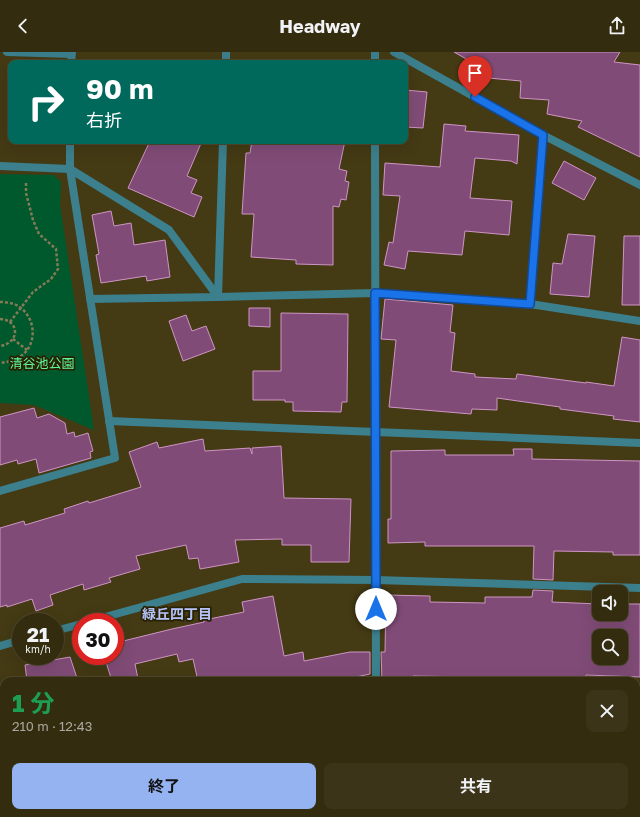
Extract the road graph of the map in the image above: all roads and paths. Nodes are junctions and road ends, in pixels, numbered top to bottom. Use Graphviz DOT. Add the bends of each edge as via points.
graph roads {
  1 [pos="7,52"];
  2 [pos="394,52"];
  3 [pos="72,53"];
  4 [pos="543,135"];
  5 [pos="70,144"];
  6 [pos="223,144"];
  7 [pos="375,144"];
  8 [pos="0,166"];
  9 [pos="27,168"];
  10 [pos="70,169"];
  11 [pos="640,185"];
  12 [pos="375,293"];
  13 [pos="218,297"];
  14 [pos="90,299"];
  15 [pos="0,302"];
  16 [pos="530,304"];
  17 [pos="21,309"];
  18 [pos="0,319"];
  19 [pos="640,321"];
  20 [pos="10,322"];
  21 [pos="13,339"];
  22 [pos="0,346"];
  23 [pos="27,350"];
  24 [pos="0,363"];
  25 [pos="109,420"];
  26 [pos="376,431"];
  27 [pos="640,442"];
  28 [pos="0,491"];
  29 [pos="376,580"];
  30 [pos="640,588"];
  31 [pos="119,613"];
  32 [pos="12,643"];
  33 [pos="0,646"];
  34 [pos="376,677"];
  1 -- 3 [label="street"];
  2 -- 4 [label="street"];
  4 -- 11 [label="street"];
  4 -- 16 [label="street"];
  5 -- 10 [label="street"];
  6 -- 13 [label="street"];
  7 -- 12 [label="street"];
  8 -- 9 [label="street"];
  9 -- 10 [label="street"];
  9 -- 17 [label="path" via="26,192 33,220 39,234 56,249 58,269 51,279 33,292"];
  10 -- 13 [label="street" via="169,230"];
  10 -- 14 [label="street"];
  12 -- 13 [label="street"];
  12 -- 16 [label="street"];
  12 -- 26 [label="street"];
  13 -- 14 [label="street"];
  14 -- 25 [label="street"];
  15 -- 17 [label="path" via="8,302"];
  16 -- 19 [label="street"];
  17 -- 20 [label="path"];
  17 -- 23 [label="path" via="30,320 33,329 32,340"];
  18 -- 20 [label="path"];
  20 -- 21 [label="path" via="14,326"];
  21 -- 22 [label="path"];
  21 -- 23 [label="path"];
  23 -- 24 [label="path" via="20,357"];
  25 -- 26 [label="street"];
  25 -- 28 [label="street" via="115,458"];
  26 -- 27 [label="street"];
  26 -- 29 [label="street"];
  29 -- 30 [label="street"];
  29 -- 31 [label="street" via="242,579"];
  29 -- 34 [label="street"];
  32 -- 33 [label="street"];
}
